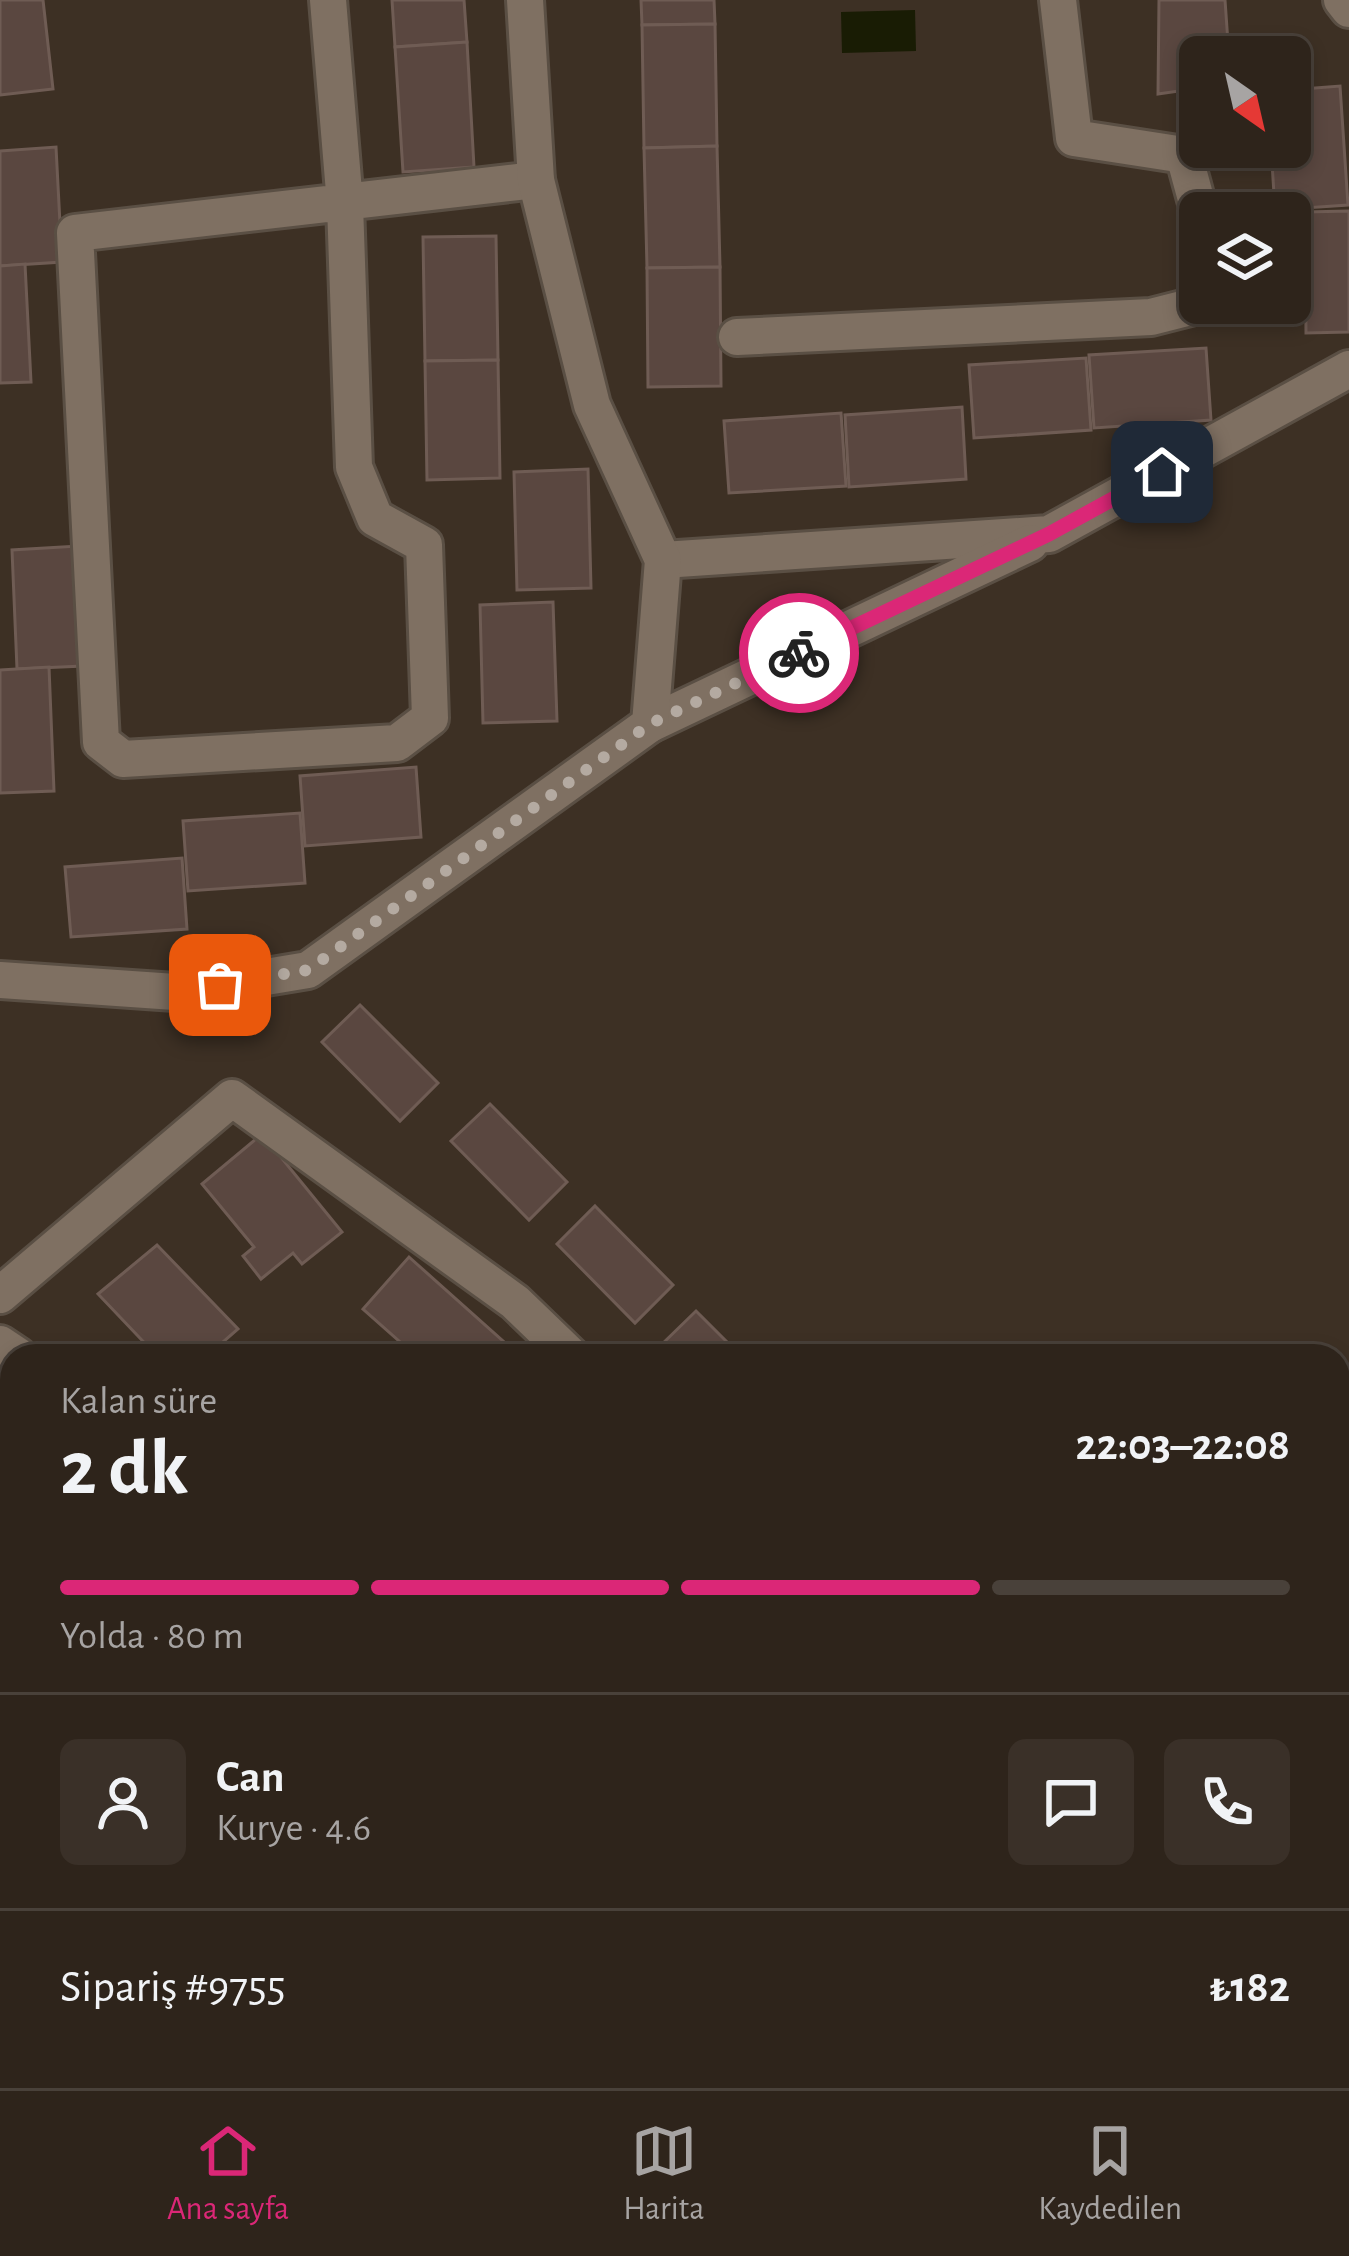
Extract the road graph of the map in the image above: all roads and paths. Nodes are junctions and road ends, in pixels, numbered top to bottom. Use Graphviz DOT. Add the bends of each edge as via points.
graph roads {
  1 [pos="328,0"];
  2 [pos="525,0"];
  3 [pos="1058,0"];
  4 [pos="1342,0"];
  5 [pos="1349,9"];
  6 [pos="536,180"];
  7 [pos="1194,192"];
  8 [pos="345,204"];
  9 [pos="1179,310"];
  10 [pos="737,337"];
  11 [pos="1349,369"];
  12 [pos="1049,534"];
  13 [pos="663,560"];
  14 [pos="650,724"];
  15 [pos="0,980"];
  16 [pos="0,1294"];
  17 [pos="559,1344"];
  1 -- 8 [label="street"];
  2 -- 6 [label="street"];
  3 -- 7 [label="street" via="1074,138 1184,155"];
  4 -- 5 [label="street"];
  6 -- 8 [label="street"];
  6 -- 13 [label="street" via="592,405"];
  8 -- 8 [label="street" via="75,232 101,742 123,759 397,743 430,718 424,545 375,518 354,467"];
  9 -- 10 [label="street"];
  11 -- 12 [label="street"];
  12 -- 13 [label="street"];
  12 -- 14 [label="street"];
  13 -- 14 [label="street"];
  14 -- 15 [label="street" via="308,970 176,992"];
  16 -- 17 [label="street" via="232,1098 515,1302"];
}
